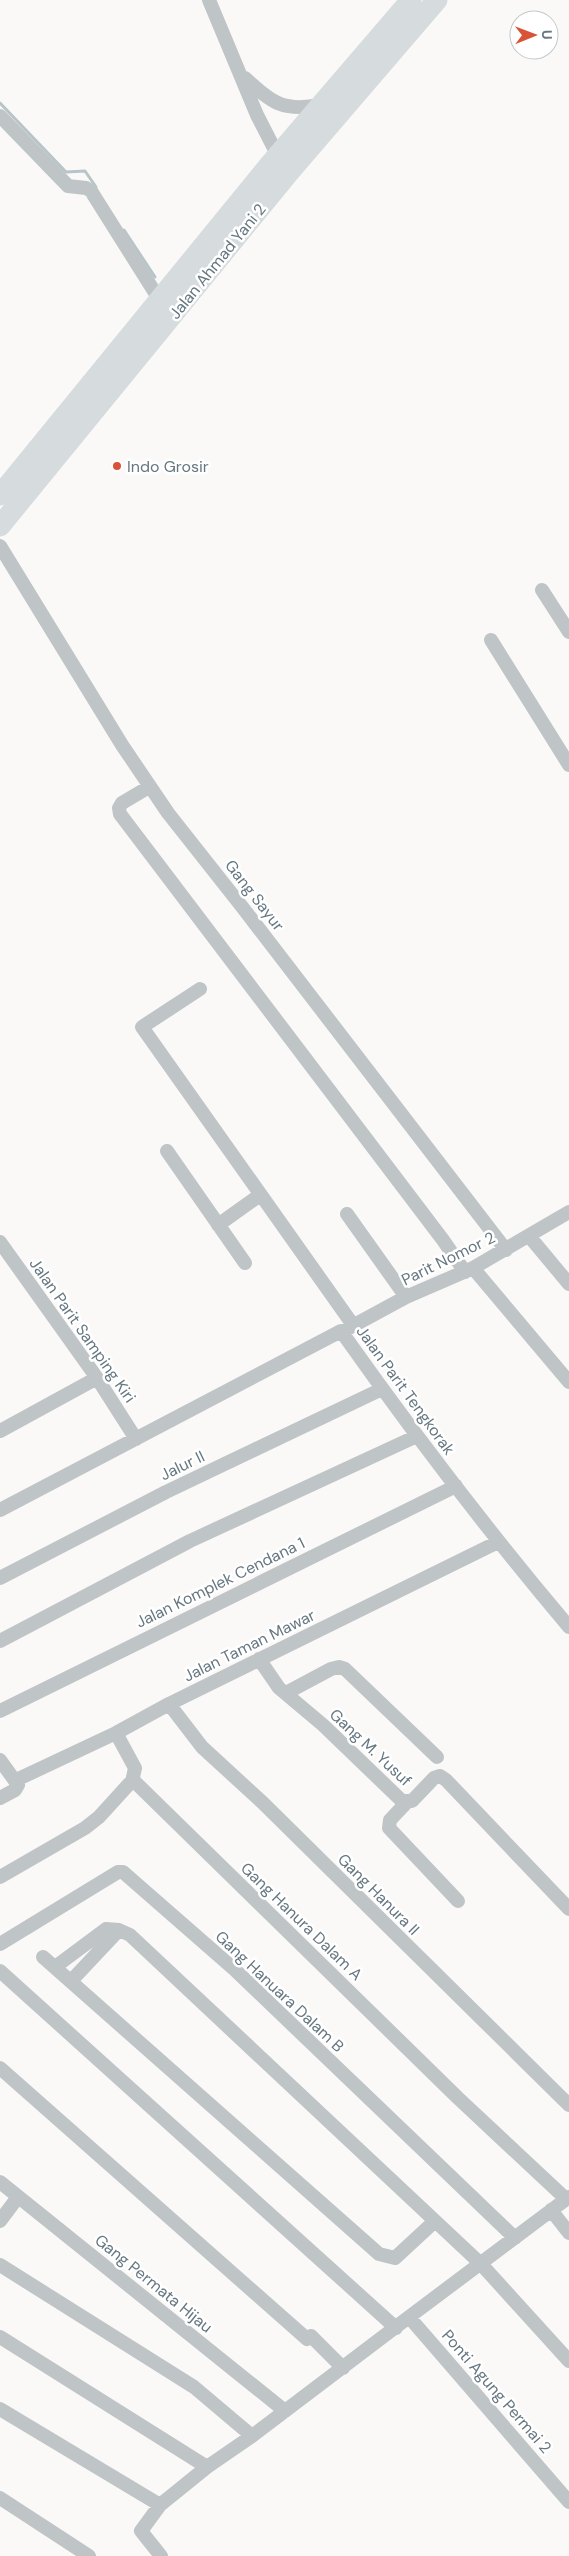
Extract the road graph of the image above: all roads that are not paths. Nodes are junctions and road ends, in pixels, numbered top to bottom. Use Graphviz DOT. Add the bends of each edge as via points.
graph roads {
  1 [pos="209,0"];
  2 [pos="411,0"];
  3 [pos="437,0"];
  4 [pos="242,76"];
  5 [pos="321,105"];
  6 [pos="0,116"];
  7 [pos="285,163"];
  8 [pos="159,299"];
  9 [pos="0,495"];
  10 [pos="0,526"];
  11 [pos="0,546"];
  12 [pos="542,590"];
  13 [pos="569,632"];
  14 [pos="490,640"];
  15 [pos="569,765"];
  16 [pos="150,787"];
  17 [pos="200,989"];
  18 [pos="167,1151"];
  19 [pos="260,1195"];
  20 [pos="569,1212"];
  21 [pos="346,1214"];
  22 [pos="218,1225"];
  23 [pos="529,1236"];
  24 [pos="0,1242"];
  25 [pos="506,1250"];
  26 [pos="244,1263"];
  27 [pos="469,1270"];
  28 [pos="569,1284"];
  29 [pos="406,1297"];
  30 [pos="347,1328"];
  31 [pos="97,1378"];
  32 [pos="569,1382"];
  33 [pos="382,1389"];
  34 [pos="0,1431"];
  35 [pos="417,1436"];
  36 [pos="136,1439"];
  37 [pos="456,1486"];
  38 [pos="0,1510"];
  39 [pos="498,1542"];
  40 [pos="0,1578"];
  41 [pos="569,1627"];
  42 [pos="0,1641"];
  43 [pos="259,1659"];
  44 [pos="286,1693"];
  45 [pos="169,1704"];
  46 [pos="0,1711"];
  47 [pos="116,1733"];
  48 [pos="438,1757"];
  49 [pos="0,1760"];
  50 [pos="16,1780"];
  51 [pos="132,1782"];
  52 [pos="0,1798"];
  53 [pos="407,1802"];
  54 [pos="0,1877"];
  55 [pos="458,1901"];
  56 [pos="569,1909"];
  57 [pos="118,1930"];
  58 [pos="0,1944"];
  59 [pos="43,1957"];
  60 [pos="55,1966"];
  61 [pos="0,1971"];
  62 [pos="71,1981"];
  63 [pos="0,2068"];
  64 [pos="569,2105"];
  65 [pos="0,2182"];
  66 [pos="18,2196"];
  67 [pos="568,2198"];
  68 [pos="551,2210"];
  69 [pos="0,2221"];
  70 [pos="436,2221"];
  71 [pos="569,2233"];
  72 [pos="515,2238"];
  73 [pos="481,2264"];
  74 [pos="0,2265"];
  75 [pos="409,2317"];
  76 [pos="396,2328"];
  77 [pos="0,2337"];
  78 [pos="569,2361"];
  79 [pos="343,2368"];
  80 [pos="0,2409"];
  81 [pos="285,2411"];
  82 [pos="252,2436"];
  83 [pos="207,2467"];
  84 [pos="0,2498"];
  85 [pos="569,2502"];
  86 [pos="160,2505"];
  87 [pos="158,2555"];
  88 [pos="89,2556"];
  1 -- 4 [label="street"];
  2 -- 5 [label="highway, Jalan Ahmad Yani 2"];
  3 -- 7 [label="highway, Jalan Ahmad Yani 2"];
  4 -- 5 [label="street" via="283,107 299,109"];
  4 -- 7 [label="street" via="257,115"];
  5 -- 7 [label="highway, Jalan Ahmad Yani 2"];
  6 -- 8 [label="street" via="68,186 91,191"];
  7 -- 8 [label="highway, Jalan Ahmad Yani 2"];
  7 -- 10 [label="highway, Jalan Ahmad Yani 2"];
  8 -- 9 [label="highway, Jalan Ahmad Yani 2"];
  11 -- 16 [label="street, Gang Sayur"];
  12 -- 13 [label="street"];
  14 -- 15 [label="street"];
  16 -- 25 [label="street, Gang Sayur"];
  16 -- 27 [label="street" via="122,803 120,814"];
  17 -- 19 [label="street" via="142,1027"];
  18 -- 22 [label="street"];
  19 -- 22 [label="street"];
  19 -- 30 [label="street"];
  20 -- 23 [label="street, Parit Nomor 2"];
  21 -- 29 [label="street"];
  22 -- 26 [label="street"];
  23 -- 25 [label="street, Parit Nomor 2"];
  23 -- 28 [label="street"];
  24 -- 31 [label="street, Jalan Parit Samping Kiri"];
  25 -- 27 [label="street, Parit Nomor 2"];
  27 -- 29 [label="street, Parit Nomor 2"];
  27 -- 32 [label="street"];
  29 -- 30 [label="street, Parit Nomor 2"];
  30 -- 33 [label="street, Jalan Parit Tengkorak"];
  30 -- 36 [label="street, Jalan Parit Tengkorak"];
  31 -- 34 [label="street"];
  31 -- 36 [label="street, Jalan Parit Samping Kiri"];
  33 -- 35 [label="street, Jalan Parit Tengkorak"];
  33 -- 40 [label="street, Jalur II" via="166,1492"];
  35 -- 37 [label="street, Jalan Parit Tengkorak"];
  35 -- 42 [label="street" via="190,1541"];
  36 -- 38 [label="street, Jalan Parit Tengkorak"];
  37 -- 39 [label="street, Jalan Parit Tengkorak"];
  37 -- 46 [label="street, Jalan Komplek Cendana 1"];
  39 -- 41 [label="street, Jalan Parit Tengkorak"];
  39 -- 43 [label="street, Jalan Taman Mawar"];
  43 -- 44 [label="street, Gang M. Yusuf" via="274,1683"];
  43 -- 45 [label="street, Jalan Taman Mawar"];
  44 -- 48 [label="street" via="331,1669 344,1669"];
  44 -- 53 [label="street, Gang M. Yusuf"];
  45 -- 47 [label="street, Jalan Taman Mawar"];
  45 -- 64 [label="street, Gang Hanura II" via="208,1754 263,1803"];
  47 -- 50 [label="street, Jalan Taman Mawar"];
  47 -- 51 [label="street" via="135,1768"];
  49 -- 50 [label="street"];
  50 -- 52 [label="street" via="18,1788"];
  51 -- 54 [label="street" via="85,1828"];
  51 -- 67 [label="street, Gang Hanura Dalam A" via="458,2098"];
  53 -- 55 [label="street" via="390,1820 389,1828"];
  53 -- 56 [label="street, Gang M. Yusuf" via="440,1776"];
  57 -- 60 [label="street" via="106,1929"];
  57 -- 62 [label="street"];
  57 -- 70 [label="street" via="130,1935"];
  58 -- 72 [label="street, Gang Hanuara Dalam B" via="118,1872 123,1872 234,1969"];
  59 -- 60 [label="street"];
  60 -- 62 [label="street"];
  61 -- 76 [label="street"];
  62 -- 70 [label="street" via="378,2254 395,2258"];
  63 -- 79 [label="street" via="288,2323 307,2339 311,2336"];
  65 -- 66 [label="street, Gang Permata Hijau"];
  66 -- 69 [label="street"];
  66 -- 81 [label="street, Gang Permata Hijau"];
  67 -- 68 [label="street"];
  68 -- 71 [label="street"];
  68 -- 72 [label="street"];
  70 -- 73 [label="street"];
  72 -- 73 [label="street"];
  73 -- 75 [label="street"];
  73 -- 78 [label="street"];
  74 -- 82 [label="street" via="194,2387"];
  75 -- 76 [label="street"];
  75 -- 85 [label="street, Ponti Agung Permai 2"];
  76 -- 79 [label="street"];
  77 -- 83 [label="street"];
  79 -- 81 [label="street"];
  80 -- 86 [label="street"];
  81 -- 82 [label="street"];
  82 -- 83 [label="street"];
  83 -- 86 [label="street"];
  84 -- 88 [label="street"];
  86 -- 87 [label="street" via="141,2531"];
}
